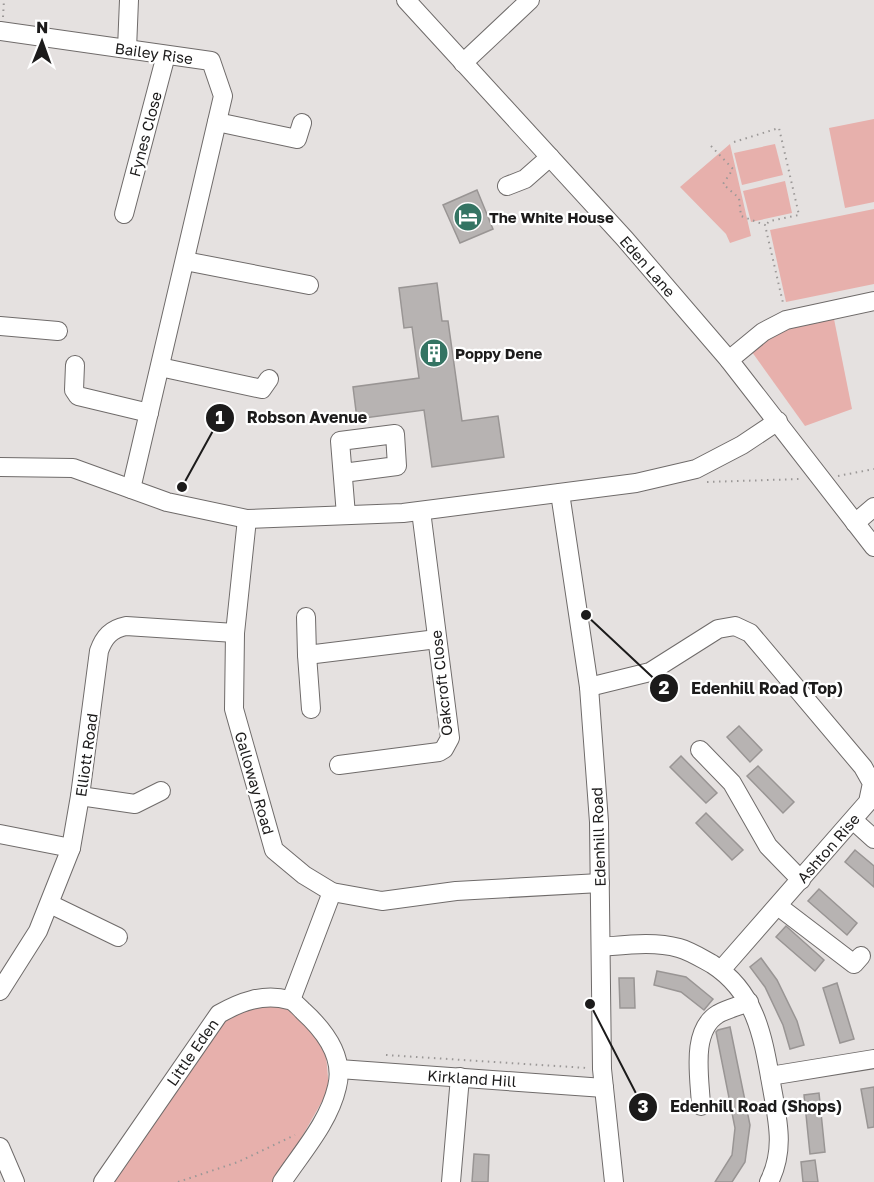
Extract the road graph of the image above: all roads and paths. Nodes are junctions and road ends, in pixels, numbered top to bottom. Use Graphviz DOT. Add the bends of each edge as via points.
graph roads {
  1 [pos="129,0"];
  2 [pos="406,0"];
  3 [pos="530,0"];
  4 [pos="0,31"];
  5 [pos="127,49"];
  6 [pos="166,54"];
  7 [pos="463,63"];
  8 [pos="217,122"];
  9 [pos="302,123"];
  10 [pos="734,142"];
  11 [pos="711,146"];
  12 [pos="550,157"];
  13 [pos="507,186"];
  14 [pos="124,214"];
  15 [pos="765,225"];
  16 [pos="185,261"];
  17 [pos="309,285"];
  18 [pos="874,301"];
  19 [pos="786,320"];
  20 [pos="0,326"];
  21 [pos="58,331"];
  22 [pos="729,360"];
  23 [pos="75,365"];
  24 [pos="160,368"];
  25 [pos="270,379"];
  26 [pos="149,413"];
  27 [pos="778,421"];
  28 [pos="0,467"];
  29 [pos="874,469"];
  30 [pos="343,473"];
  31 [pos="822,479"];
  32 [pos="706,482"];
  33 [pos="131,489"];
  34 [pos="560,493"];
  35 [pos="874,507"];
  36 [pos="422,511"];
  37 [pos="346,516"];
  38 [pos="248,519"];
  39 [pos="855,522"];
  40 [pos="874,547"];
  41 [pos="306,616"];
  42 [pos="235,633"];
  43 [pos="437,639"];
  44 [pos="307,655"];
  45 [pos="589,687"];
  46 [pos="311,709"];
  47 [pos="700,750"];
  48 [pos="339,765"];
  49 [pos="161,791"];
  50 [pos="81,796"];
  51 [pos="853,820"];
  52 [pos="0,834"];
  53 [pos="874,839"];
  54 [pos="70,848"];
  55 [pos="801,880"];
  56 [pos="600,883"];
  57 [pos="332,892"];
  58 [pos="50,904"];
  59 [pos="778,906"];
  60 [pos="118,937"];
  61 [pos="601,947"];
  62 [pos="861,956"];
  63 [pos="721,970"];
  64 [pos="0,991"];
  65 [pos="291,1000"];
  66 [pos="749,1002"];
  67 [pos="381,1055"];
  68 [pos="874,1059"];
  69 [pos="339,1069"];
  70 [pos="602,1069"];
  71 [pos="770,1076"];
  72 [pos="460,1077"];
  73 [pos="604,1088"];
  74 [pos="701,1106"];
  75 [pos="301,1131"];
  76 [pos="0,1147"];
  77 [pos="15,1182"];
  78 [pos="103,1182"];
  79 [pos="178,1182"];
  80 [pos="282,1182"];
  81 [pos="451,1182"];
  82 [pos="614,1182"];
  83 [pos="769,1182"];
  1 -- 5 [label="street"];
  2 -- 7 [label="street, Eden Lane"];
  3 -- 7 [label="street"];
  4 -- 5 [label="street, Bailey Rise"];
  5 -- 6 [label="street, Bailey Rise"];
  6 -- 8 [label="street, Bailey Rise" via="211,61 223,96"];
  6 -- 14 [label="street, Fynes Close"];
  7 -- 12 [label="street, Eden Lane"];
  8 -- 9 [label="street" via="297,139"];
  8 -- 16 [label="street, Bailey Rise"];
  10 -- 15 [label="path" via="779,128 799,215"];
  11 -- 15 [label="path" via="733,169 723,184 739,198 741,216"];
  12 -- 13 [label="street" via="525,179"];
  12 -- 22 [label="street, Eden Lane"];
  15 -- 19 [label="path"];
  16 -- 17 [label="street"];
  16 -- 24 [label="street, Bailey Rise"];
  18 -- 19 [label="street"];
  19 -- 22 [label="street" via="763,332"];
  20 -- 21 [label="street"];
  22 -- 27 [label="street, Eden Lane"];
  23 -- 26 [label="street" via="74,390 78,396"];
  24 -- 25 [label="street" via="262,389"];
  24 -- 26 [label="street, Bailey Rise"];
  26 -- 33 [label="street, Bailey Rise"];
  27 -- 31 [label="street, Eden Lane"];
  27 -- 34 [label="street" via="696,469 636,483"];
  28 -- 33 [label="street" via="73,468"];
  29 -- 31 [label="path"];
  30 -- 37 [label="street"];
  31 -- 32 [label="path"];
  31 -- 39 [label="street, Eden Lane"];
  33 -- 38 [label="street" via="167,502"];
  34 -- 36 [label="street"];
  34 -- 45 [label="street, Edenhill Road"];
  35 -- 39 [label="street"];
  36 -- 37 [label="street"];
  36 -- 43 [label="street, Oakcroft Close"];
  37 -- 38 [label="street"];
  38 -- 42 [label="street, Galloway Road"];
  39 -- 40 [label="street, Eden Lane"];
  41 -- 44 [label="street"];
  42 -- 50 [label="street, Elliott Road" via="126,626 106,636 99,651"];
  42 -- 57 [label="street, Galloway Road" via="234,709 274,850"];
  43 -- 44 [label="street"];
  43 -- 48 [label="street, Oakcroft Close" via="450,738 444,749"];
  44 -- 46 [label="street"];
  45 -- 51 [label="street, Ashton Rise" via="650,672 718,629 735,626 750,633 863,767 872,783 868,802"];
  45 -- 56 [label="street, Edenhill Road"];
  47 -- 55 [label="street" via="732,783 768,846"];
  49 -- 50 [label="street" via="135,804"];
  50 -- 54 [label="street, Elliott Road"];
  51 -- 53 [label="street"];
  51 -- 55 [label="street, Ashton Rise"];
  52 -- 54 [label="street"];
  54 -- 58 [label="street, Elliott Road"];
  55 -- 59 [label="street, Ashton Rise"];
  56 -- 57 [label="street, Galloway Road" via="456,891 381,901"];
  56 -- 61 [label="street, Edenhill Road"];
  57 -- 65 [label="street"];
  58 -- 60 [label="street"];
  58 -- 64 [label="street, Elliott Road" via="38,931"];
  59 -- 62 [label="street" via="854,964"];
  59 -- 63 [label="street, Ashton Rise"];
  61 -- 63 [label="street" via="648,944 678,948"];
  61 -- 70 [label="street, Edenhill Road"];
  63 -- 66 [label="street"];
  65 -- 69 [label="street" via="322,1028"];
  65 -- 78 [label="street, Little Eden" via="266,997 241,1001 219,1014"];
  66 -- 71 [label="street"];
  66 -- 74 [label="street" via="718,1014 704,1028 700,1041"];
  67 -- 70 [label="path"];
  68 -- 71 [label="street"];
  69 -- 72 [label="street, Kirkland Hill"];
  69 -- 80 [label="street" via="330,1111"];
  70 -- 73 [label="street, Edenhill Road"];
  71 -- 83 [label="street" via="780,1134 777,1167"];
  72 -- 73 [label="street, Kirkland Hill"];
  72 -- 81 [label="street"];
  73 -- 82 [label="street, Edenhill Road"];
  75 -- 79 [label="path" via="238,1162"];
  76 -- 77 [label="street"];
}
